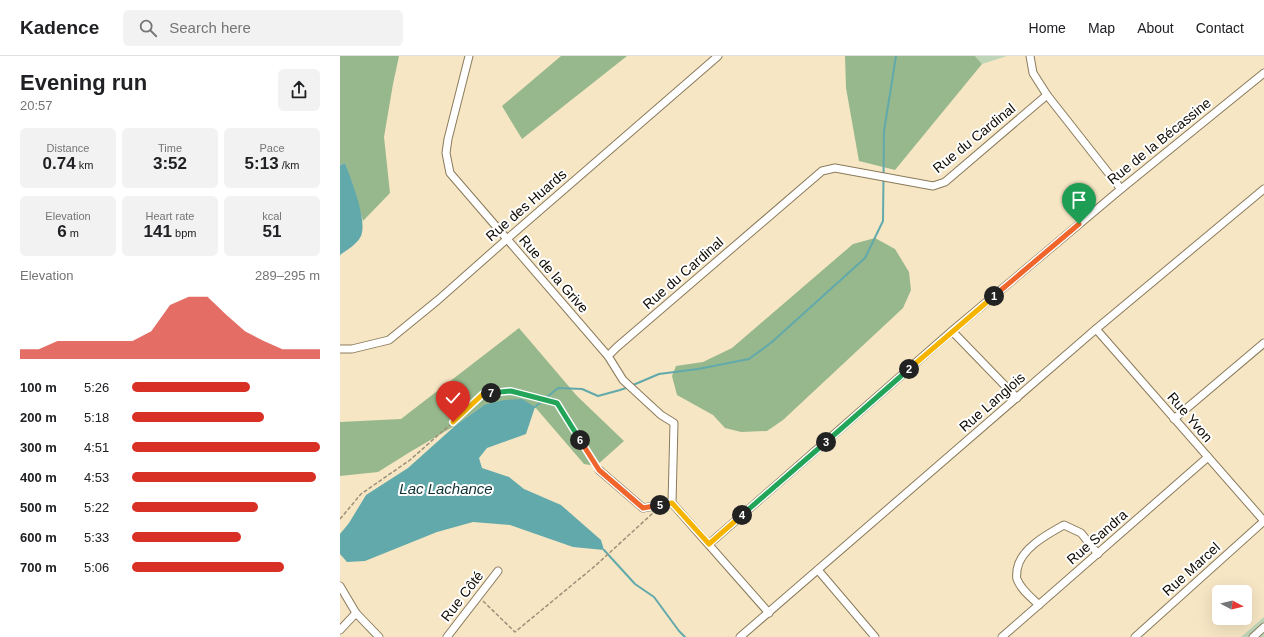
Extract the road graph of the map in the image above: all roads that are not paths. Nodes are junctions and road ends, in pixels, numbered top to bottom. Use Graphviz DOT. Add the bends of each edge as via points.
graph roads {
  1 [pos="469,56"];
  2 [pos="718,56"];
  3 [pos="1030,56"];
  4 [pos="1264,73"];
  5 [pos="1047,95"];
  6 [pos="1121,189"];
  7 [pos="1264,189"];
  8 [pos="507,239"];
  9 [pos="1096,329"];
  10 [pos="952,331"];
  11 [pos="1264,343"];
  12 [pos="340,349"];
  13 [pos="608,356"];
  14 [pos="1017,398"];
  15 [pos="1174,419"];
  16 [pos="1208,457"];
  17 [pos="599,470"];
  18 [pos="672,503"];
  19 [pos="1264,521"];
  20 [pos="709,544"];
  21 [pos="1098,554"];
  22 [pos="818,570"];
  23 [pos="498,571"];
  24 [pos="340,586"];
  25 [pos="1039,605"];
  26 [pos="356,613"];
  27 [pos="769,613"];
  28 [pos="1264,627"];
  29 [pos="340,630"];
  30 [pos="379,637"];
  31 [pos="447,637"];
  32 [pos="740,637"];
  33 [pos="875,637"];
  34 [pos="1002,637"];
  35 [pos="1135,637"];
  36 [pos="1252,637"];
  1 -- 8 [label="street, Rue de la Grive" via="448,139 446,152 450,173"];
  2 -- 8 [label="street, Rue des Huards"];
  3 -- 5 [label="street" via="1033,73"];
  4 -- 6 [label="street, Rue de la Bécassine"];
  5 -- 6 [label="street"];
  5 -- 13 [label="street, Rue du Cardinal" via="945,182 933,186 836,168 822,171"];
  6 -- 10 [label="street, Rue de la Bécassine"];
  7 -- 9 [label="street, Rue Langlois"];
  8 -- 12 [label="street, Rue des Huards" via="389,340 352,349"];
  8 -- 13 [label="street, Rue de la Grive"];
  9 -- 14 [label="street, Rue Langlois"];
  9 -- 15 [label="street, Rue Yvon"];
  10 -- 14 [label="street"];
  10 -- 20 [label="street, Rue de la Bécassine"];
  11 -- 15 [label="street"];
  13 -- 18 [label="street" via="623,380 661,415 674,423"];
  14 -- 22 [label="street, Rue Langlois"];
  15 -- 16 [label="street, Rue Yvon"];
  16 -- 19 [label="street, Rue Yvon"];
  16 -- 21 [label="street, Rue Sandra"];
  17 -- 18 [label="street" via="643,508"];
  18 -- 20 [label="street"];
  19 -- 35 [label="street, Rue Marcel"];
  20 -- 27 [label="street"];
  21 -- 25 [label="street, Rue Sandra"];
  21 -- 25 [label="street" via="1082,533 1064,525 1041,538 1021,558 1016,578"];
  22 -- 27 [label="street, Rue Langlois"];
  22 -- 33 [label="street"];
  23 -- 31 [label="street, Rue Côté"];
  24 -- 26 [label="street"];
  25 -- 34 [label="street, Rue Sandra"];
  26 -- 29 [label="street"];
  26 -- 30 [label="street"];
  27 -- 32 [label="street, Rue Langlois"];
  28 -- 36 [label="street"];
}
